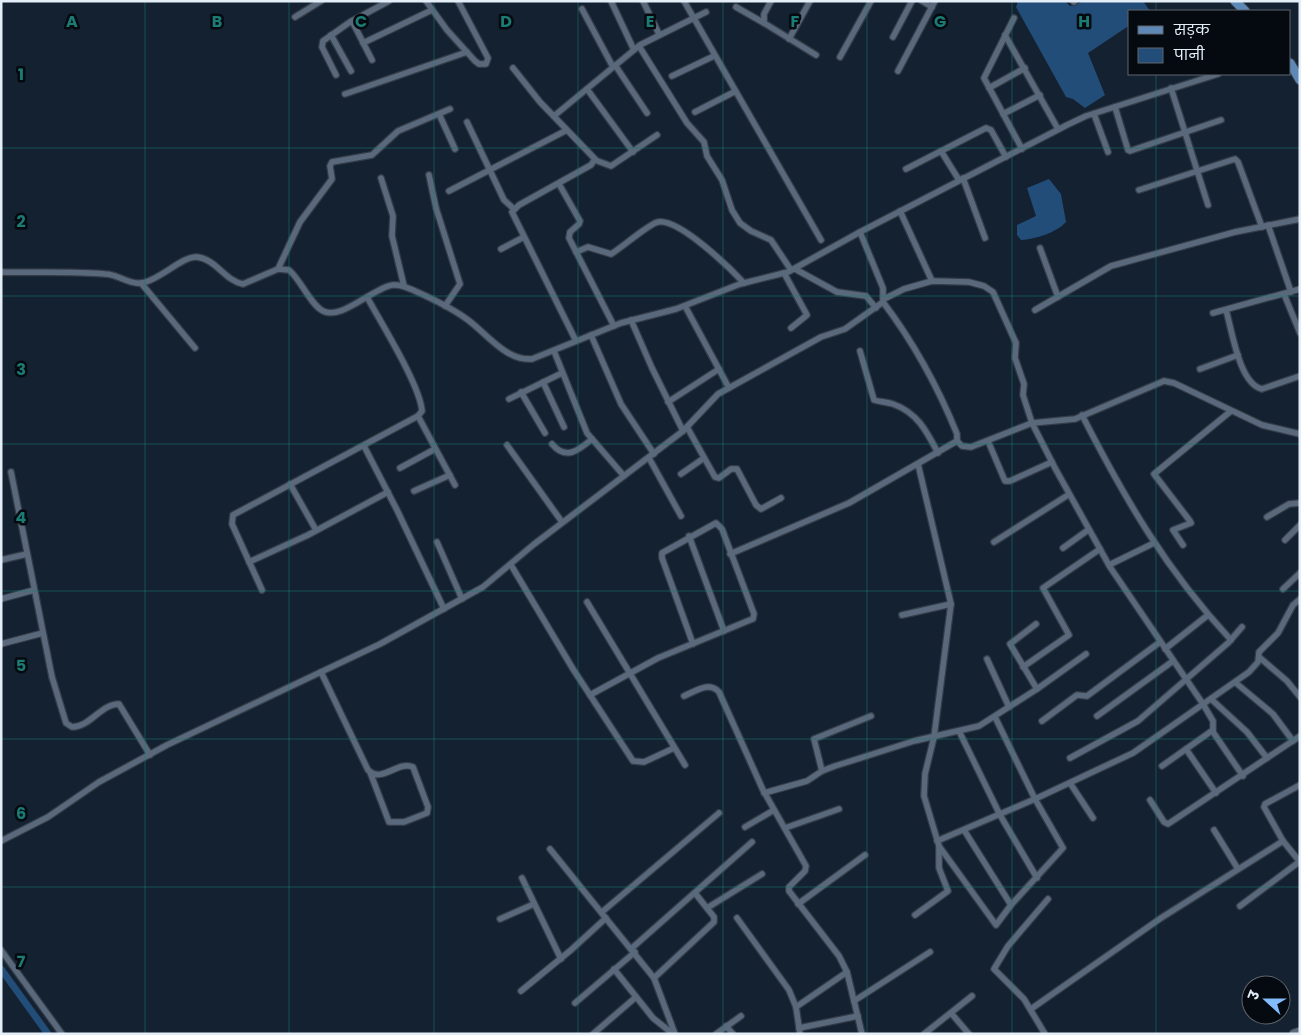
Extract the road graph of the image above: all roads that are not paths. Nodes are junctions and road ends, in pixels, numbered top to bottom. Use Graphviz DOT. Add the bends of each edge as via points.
graph roads {
  1 [pos="321,1"];
  2 [pos="389,1"];
  3 [pos="426,1"];
  4 [pos="458,1"];
  5 [pos="611,1"];
  6 [pos="644,1"];
  7 [pos="684,1"];
  8 [pos="771,1"];
  9 [pos="810,1"];
  10 [pos="871,1"];
  11 [pos="912,1"];
  12 [pos="922,1"];
  13 [pos="1235,1"];
  14 [pos="933,4"];
  15 [pos="736,7"];
  16 [pos="582,9"];
  17 [pos="432,10"];
  18 [pos="1244,10"];
  19 [pos="706,12"];
  20 [pos="295,17"];
  21 [pos="693,18"];
  22 [pos="1014,18"];
  23 [pos="352,21"];
  24 [pos="764,23"];
  25 [pos="660,34"];
  26 [pos="331,35"];
  27 [pos="1005,35"];
  28 [pos="893,37"];
  29 [pos="790,39"];
  30 [pos="364,43"];
  31 [pos="636,48"];
  32 [pos="467,52"];
  33 [pos="816,55"];
  34 [pos="714,56"];
  35 [pos="840,57"];
  36 [pos="372,60"];
  37 [pos="1291,64"];
  38 [pos="614,66"];
  39 [pos="513,68"];
  40 [pos="1024,68"];
  41 [pos="351,71"];
  42 [pos="898,71"];
  43 [pos="336,75"];
  44 [pos="1215,75"];
  45 [pos="672,76"];
  46 [pos="1300,80"];
  47 [pos="989,88"];
  48 [pos="1171,88"];
  49 [pos="587,89"];
  50 [pos="734,92"];
  51 [pos="345,94"];
  52 [pos="1040,95"];
  53 [pos="1115,107"];
  54 [pos="450,109"];
  55 [pos="695,112"];
  56 [pos="648,113"];
  57 [pos="439,114"];
  58 [pos="1003,114"];
  59 [pos="1094,114"];
  60 [pos="554,116"];
  61 [pos="1221,120"];
  62 [pos="467,122"];
  63 [pos="567,130"];
  64 [pos="1058,130"];
  65 [pos="1185,132"];
  66 [pos="657,135"];
  67 [pos="1022,148"];
  68 [pos="455,149"];
  69 [pos="942,151"];
  70 [pos="633,152"];
  71 [pos="1108,152"];
  72 [pos="1006,157"];
  73 [pos="595,160"];
  74 [pos="906,169"];
  75 [pos="490,171"];
  76 [pos="1197,172"];
  77 [pos="429,175"];
  78 [pos="381,178"];
  79 [pos="961,179"];
  80 [pos="559,184"];
  81 [pos="1139,190"];
  82 [pos="448,191"];
  83 [pos="1208,205"];
  84 [pos="514,209"];
  85 [pos="900,211"];
  86 [pos="1300,219"];
  87 [pos="1265,226"];
  88 [pos="860,232"];
  89 [pos="524,237"];
  90 [pos="985,238"];
  91 [pos="821,240"];
  92 [pos="1040,248"];
  93 [pos="501,249"];
  94 [pos="576,252"];
  95 [pos="278,269"];
  96 [pos="793,269"];
  97 [pos="1,272"];
  98 [pos="784,273"];
  99 [pos="932,281"];
  100 [pos="141,283"];
  101 [pos="744,284"];
  102 [pos="404,286"];
  103 [pos="1300,289"];
  104 [pos="1290,292"];
  105 [pos="1284,294"];
  106 [pos="1058,296"];
  107 [pos="367,297"];
  108 [pos="884,301"];
  109 [pos="445,306"];
  110 [pos="685,306"];
  111 [pos="876,308"];
  112 [pos="1035,310"];
  113 [pos="1226,310"];
  114 [pos="1213,313"];
  115 [pos="631,320"];
  116 [pos="614,326"];
  117 [pos="791,328"];
  118 [pos="1300,333"];
  119 [pos="591,335"];
  120 [pos="576,341"];
  121 [pos="195,348"];
  122 [pos="860,351"];
  123 [pos="555,355"];
  124 [pos="1238,355"];
  125 [pos="719,369"];
  126 [pos="1200,369"];
  127 [pos="562,373"];
  128 [pos="1300,376"];
  129 [pos="543,382"];
  130 [pos="729,388"];
  131 [pos="521,392"];
  132 [pos="509,398"];
  133 [pos="668,402"];
  134 [pos="1231,411"];
  135 [pos="418,416"];
  136 [pos="1082,416"];
  137 [pos="1032,423"];
  138 [pos="564,427"];
  139 [pos="685,429"];
  140 [pos="545,433"];
  141 [pos="1300,434"];
  142 [pos="592,439"];
  143 [pos="957,440"];
  144 [pos="988,441"];
  145 [pos="552,444"];
  146 [pos="507,445"];
  147 [pos="364,446"];
  148 [pos="435,448"];
  149 [pos="938,453"];
  150 [pos="652,456"];
  151 [pos="704,458"];
  152 [pos="1052,462"];
  153 [pos="918,464"];
  154 [pos="400,468"];
  155 [pos="10,472"];
  156 [pos="681,474"];
  157 [pos="450,475"];
  158 [pos="624,476"];
  159 [pos="290,484"];
  160 [pos="455,485"];
  161 [pos="414,491"];
  162 [pos="388,492"];
  163 [pos="1068,495"];
  164 [pos="781,498"];
  165 [pos="1300,503"];
  166 [pos="681,516"];
  167 [pos="1267,517"];
  168 [pos="562,522"];
  169 [pos="1300,525"];
  170 [pos="316,530"];
  171 [pos="1088,530"];
  172 [pos="689,536"];
  173 [pos="1284,540"];
  174 [pos="437,542"];
  175 [pos="994,542"];
  176 [pos="1154,543"];
  177 [pos="1184,545"];
  178 [pos="1063,548"];
  179 [pos="1100,549"];
  180 [pos="27,554"];
  181 [pos="730,554"];
  182 [pos="1,560"];
  183 [pos="249,562"];
  184 [pos="511,565"];
  185 [pos="1109,565"];
  186 [pos="1300,573"];
  187 [pos="1283,589"];
  188 [pos="34,590"];
  189 [pos="262,590"];
  190 [pos="1,599"];
  191 [pos="462,599"];
  192 [pos="1300,599"];
  193 [pos="587,602"];
  194 [pos="951,604"];
  195 [pos="444,609"];
  196 [pos="902,615"];
  197 [pos="1208,615"];
  198 [pos="1036,624"];
  199 [pos="1242,627"];
  200 [pos="724,631"];
  201 [pos="43,633"];
  202 [pos="1231,640"];
  203 [pos="1160,642"];
  204 [pos="1,644"];
  205 [pos="693,644"];
  206 [pos="1165,650"];
  207 [pos="1086,654"];
  208 [pos="1259,657"];
  209 [pos="986,659"];
  210 [pos="1173,661"];
  211 [pos="1023,667"];
  212 [pos="321,672"];
  213 [pos="629,674"];
  214 [pos="1186,680"];
  215 [pos="1236,683"];
  216 [pos="1038,690"];
  217 [pos="590,695"];
  218 [pos="684,696"];
  219 [pos="1300,697"];
  220 [pos="1211,699"];
  221 [pos="1203,704"];
  222 [pos="1009,708"];
  223 [pos="871,716"];
  224 [pos="1097,716"];
  225 [pos="995,717"];
  226 [pos="1042,721"];
  227 [pos="1213,730"];
  228 [pos="959,731"];
  229 [pos="1300,736"];
  230 [pos="934,737"];
  231 [pos="1293,741"];
  232 [pos="674,748"];
  233 [pos="1186,749"];
  234 [pos="150,755"];
  235 [pos="1070,758"];
  236 [pos="1267,758"];
  237 [pos="685,765"];
  238 [pos="1162,766"];
  239 [pos="370,772"];
  240 [pos="822,772"];
  241 [pos="1243,776"];
  242 [pos="1070,783"];
  243 [pos="1300,786"];
  244 [pos="764,793"];
  245 [pos="1216,793"];
  246 [pos="1035,799"];
  247 [pos="1150,800"];
  248 [pos="839,808"];
  249 [pos="774,810"];
  250 [pos="719,813"];
  251 [pos="1000,815"];
  252 [pos="1093,818"];
  253 [pos="745,827"];
  254 [pos="785,828"];
  255 [pos="964,830"];
  256 [pos="1214,830"];
  257 [pos="1,840"];
  258 [pos="1283,841"];
  259 [pos="752,842"];
  260 [pos="938,844"];
  261 [pos="550,849"];
  262 [pos="865,855"];
  263 [pos="1300,862"];
  264 [pos="1238,869"];
  265 [pos="762,874"];
  266 [pos="522,878"];
  267 [pos="1037,878"];
  268 [pos="694,893"];
  269 [pos="1048,899"];
  270 [pos="534,904"];
  271 [pos="798,904"];
  272 [pos="1011,905"];
  273 [pos="1240,906"];
  274 [pos="707,908"];
  275 [pos="602,912"];
  276 [pos="916,915"];
  277 [pos="606,918"];
  278 [pos="738,918"];
  279 [pos="500,919"];
  280 [pos="1,950"];
  281 [pos="633,950"];
  282 [pos="930,952"];
  283 [pos="561,958"];
  284 [pos="614,970"];
  285 [pos="846,972"];
  286 [pos="654,978"];
  287 [pos="521,991"];
  288 [pos="972,996"];
  289 [pos="636,997"];
  290 [pos="854,1001"];
  291 [pos="575,1003"];
  292 [pos="796,1007"];
  293 [pos="1031,1009"];
  294 [pos="951,1013"];
  295 [pos="741,1016"];
  296 [pos="858,1016"];
  297 [pos="726,1026"];
  298 [pos="799,1031"];
  299 [pos="1300,1032"];
  300 [pos="62,1034"];
  301 [pos="593,1034"];
  302 [pos="674,1034"];
  303 [pos="716,1034"];
  304 [pos="733,1034"];
  305 [pos="862,1034"];
  306 [pos="924,1034"];
  307 [pos="969,1034"];
  308 [pos="1045,1034"];
  309 [pos="1294,1034"];
  1 -- 20 [label="street"];
  2 -- 23 [label="street"];
  3 -- 17 [label="street"];
  4 -- 32 [label="street" via="488,58 487,63 477,63"];
  5 -- 31 [label="street"];
  6 -- 25 [label="street"];
  7 -- 21 [label="street"];
  8 -- 24 [label="street" via="764,14"];
  9 -- 29 [label="street"];
  10 -- 35 [label="street"];
  11 -- 28 [label="street"];
  12 -- 14 [label="street"];
  13 -- 18 [label="main road"];
  14 -- 42 [label="street"];
  15 -- 24 [label="street"];
  16 -- 38 [label="street"];
  17 -- 30 [label="street"];
  17 -- 32 [label="street"];
  19 -- 21 [label="street"];
  21 -- 25 [label="street"];
  21 -- 34 [label="street"];
  22 -- 27 [label="street"];
  23 -- 26 [label="street"];
  23 -- 30 [label="street"];
  24 -- 29 [label="street"];
  25 -- 31 [label="street"];
  26 -- 41 [label="street"];
  26 -- 43 [label="street" via="321,45"];
  27 -- 40 [label="street"];
  27 -- 47 [label="street" via="984,74"];
  29 -- 33 [label="street"];
  30 -- 36 [label="street"];
  31 -- 38 [label="street"];
  31 -- 96 [label="street" via="687,123 704,142 707,156 722,180 740,223 771,240"];
  32 -- 51 [label="street"];
  34 -- 45 [label="street"];
  34 -- 50 [label="street"];
  37 -- 46 [label="main road"];
  38 -- 49 [label="street"];
  38 -- 56 [label="street"];
  39 -- 60 [label="street"];
  40 -- 47 [label="street"];
  40 -- 52 [label="street"];
  44 -- 48 [label="street"];
  47 -- 58 [label="street"];
  48 -- 53 [label="street"];
  48 -- 65 [label="street"];
  49 -- 60 [label="street"];
  49 -- 70 [label="street"];
  50 -- 55 [label="street"];
  50 -- 91 [label="street"];
  52 -- 58 [label="street"];
  52 -- 64 [label="street"];
  53 -- 59 [label="street"];
  53 -- 65 [label="street" via="1128,151"];
  54 -- 57 [label="street"];
  57 -- 68 [label="street"];
  57 -- 95 [label="street" via="398,131 372,155 332,162 332,179 309,208"];
  58 -- 67 [label="street"];
  59 -- 64 [label="street"];
  59 -- 71 [label="street"];
  60 -- 63 [label="street"];
  61 -- 65 [label="street"];
  62 -- 75 [label="street"];
  63 -- 73 [label="street"];
  63 -- 75 [label="street"];
  64 -- 67 [label="street"];
  65 -- 76 [label="street"];
  66 -- 70 [label="street"];
  67 -- 72 [label="street"];
  69 -- 72 [label="street" via="986,128 991,130"];
  69 -- 74 [label="street"];
  69 -- 79 [label="street"];
  70 -- 73 [label="street" via="608,167"];
  72 -- 79 [label="street"];
  73 -- 80 [label="street"];
  75 -- 82 [label="street"];
  75 -- 84 [label="street" via="504,200"];
  76 -- 81 [label="street"];
  76 -- 83 [label="street"];
  76 -- 87 [label="street" via="1236,160"];
  77 -- 109 [label="street" via="460,284"];
  78 -- 102 [label="street" via="393,216 392,236"];
  79 -- 85 [label="street"];
  79 -- 90 [label="street"];
  80 -- 84 [label="street"];
  80 -- 94 [label="street" via="580,221 568,235"];
  84 -- 89 [label="street" via="512,214"];
  85 -- 88 [label="street"];
  85 -- 99 [label="street"];
  86 -- 87 [label="street"];
  87 -- 104 [label="street"];
  87 -- 106 [label="street" via="1111,266"];
  88 -- 96 [label="street"];
  88 -- 108 [label="street" via="871,255"];
  89 -- 93 [label="street"];
  89 -- 120 [label="street"];
  92 -- 106 [label="street"];
  94 -- 101 [label="street" via="588,247 611,254 656,222 663,222 720,258"];
  94 -- 116 [label="street"];
  95 -- 100 [label="street" via="239,284 207,259 194,257"];
  95 -- 107 [label="street" via="291,271 325,312 350,306"];
  96 -- 98 [label="street"];
  96 -- 111 [label="street" via="837,292 866,296"];
  97 -- 100 [label="street" via="107,274"];
  98 -- 101 [label="street"];
  98 -- 117 [label="street" via="807,315"];
  99 -- 108 [label="street" via="904,289"];
  99 -- 137 [label="street" via="969,282 993,292 1016,343 1015,358"];
  100 -- 121 [label="street"];
  101 -- 110 [label="street"];
  102 -- 107 [label="street" via="388,286"];
  102 -- 109 [label="street"];
  103 -- 104 [label="street"];
  104 -- 105 [label="street"];
  105 -- 113 [label="street"];
  105 -- 118 [label="street"];
  106 -- 112 [label="street"];
  107 -- 135 [label="street" via="420,402 422,411"];
  108 -- 111 [label="street"];
  108 -- 143 [label="street" via="934,382"];
  109 -- 123 [label="street" via="520,358"];
  110 -- 115 [label="street"];
  110 -- 125 [label="street"];
  111 -- 130 [label="street" via="845,329 821,337"];
  113 -- 114 [label="street"];
  113 -- 124 [label="street"];
  115 -- 116 [label="street"];
  115 -- 133 [label="street"];
  116 -- 119 [label="street"];
  119 -- 120 [label="street"];
  119 -- 150 [label="street" via="621,404"];
  120 -- 123 [label="street"];
  122 -- 149 [label="street" via="874,400 898,406 920,421"];
  123 -- 127 [label="street"];
  124 -- 126 [label="street"];
  124 -- 128 [label="street" via="1244,374 1260,389"];
  125 -- 130 [label="street"];
  125 -- 133 [label="street"];
  127 -- 129 [label="street"];
  127 -- 142 [label="street"];
  129 -- 131 [label="street"];
  129 -- 138 [label="street"];
  130 -- 139 [label="street" via="712,399"];
  131 -- 132 [label="street"];
  131 -- 140 [label="street"];
  133 -- 139 [label="street"];
  134 -- 136 [label="street" via="1164,381"];
  134 -- 141 [label="street" via="1268,428"];
  134 -- 177 [label="street" via="1154,473 1191,523 1173,530"];
  135 -- 147 [label="street"];
  135 -- 148 [label="street"];
  136 -- 137 [label="street" via="1068,422"];
  136 -- 176 [label="street" via="1123,494"];
  137 -- 144 [label="street"];
  137 -- 152 [label="street"];
  139 -- 150 [label="street"];
  139 -- 151 [label="street"];
  142 -- 145 [label="street" via="571,454 560,452"];
  142 -- 158 [label="street"];
  143 -- 144 [label="street" via="966,448"];
  143 -- 149 [label="street"];
  144 -- 152 [label="street" via="1005,481 1010,482"];
  146 -- 168 [label="street"];
  147 -- 159 [label="street"];
  147 -- 162 [label="street"];
  148 -- 154 [label="street"];
  148 -- 157 [label="street"];
  149 -- 153 [label="street"];
  150 -- 158 [label="street"];
  150 -- 166 [label="street"];
  151 -- 156 [label="street"];
  151 -- 164 [label="street" via="716,478 736,469 759,508"];
  152 -- 163 [label="street"];
  153 -- 181 [label="street" via="837,509"];
  153 -- 194 [label="street"];
  155 -- 180 [label="street"];
  157 -- 160 [label="street"];
  157 -- 161 [label="street"];
  158 -- 168 [label="street"];
  159 -- 170 [label="street"];
  159 -- 183 [label="street" via="233,515 232,524"];
  162 -- 170 [label="street"];
  162 -- 195 [label="street"];
  163 -- 171 [label="street"];
  163 -- 175 [label="street"];
  165 -- 167 [label="street" via="1289,504"];
  168 -- 184 [label="street"];
  169 -- 173 [label="street"];
  170 -- 183 [label="street"];
  171 -- 178 [label="street"];
  171 -- 179 [label="street"];
  172 -- 181 [label="street" via="718,523"];
  172 -- 200 [label="street"];
  172 -- 205 [label="street" via="664,550 662,556"];
  174 -- 191 [label="street"];
  176 -- 185 [label="street"];
  176 -- 197 [label="street"];
  179 -- 185 [label="street"];
  179 -- 211 [label="street" via="1043,588 1070,634"];
  180 -- 182 [label="street"];
  180 -- 188 [label="street"];
  181 -- 200 [label="street" via="754,616"];
  183 -- 189 [label="street"];
  184 -- 191 [label="street"];
  184 -- 217 [label="street"];
  185 -- 203 [label="street"];
  186 -- 187 [label="street"];
  188 -- 190 [label="street"];
  188 -- 201 [label="street"];
  191 -- 195 [label="street"];
  192 -- 208 [label="street" via="1293,605 1278,633 1259,652"];
  193 -- 213 [label="street"];
  194 -- 196 [label="street"];
  194 -- 230 [label="street"];
  195 -- 212 [label="street"];
  197 -- 202 [label="street"];
  197 -- 206 [label="street"];
  198 -- 211 [label="street" via="1010,643"];
  199 -- 202 [label="street"];
  200 -- 205 [label="street"];
  201 -- 204 [label="street"];
  201 -- 234 [label="street" via="61,709 69,726 79,726 119,704"];
  202 -- 214 [label="street"];
  203 -- 206 [label="street"];
  203 -- 226 [label="street" via="1106,684 1087,696 1076,695"];
  205 -- 213 [label="street"];
  206 -- 210 [label="street"];
  207 -- 216 [label="street"];
  208 -- 215 [label="street" via="1258,663"];
  208 -- 219 [label="street"];
  209 -- 222 [label="street"];
  210 -- 214 [label="street"];
  210 -- 224 [label="street"];
  211 -- 216 [label="street"];
  212 -- 234 [label="street"];
  212 -- 239 [label="street"];
  213 -- 217 [label="street"];
  213 -- 232 [label="street"];
  214 -- 221 [label="street"];
  214 -- 235 [label="street" via="1138,721"];
  215 -- 220 [label="street"];
  215 -- 231 [label="street" via="1273,714"];
  216 -- 222 [label="street"];
  217 -- 232 [label="street" via="633,761 644,762"];
  218 -- 244 [label="street" via="707,686 719,692"];
  220 -- 221 [label="street"];
  220 -- 236 [label="street" via="1247,732"];
  221 -- 227 [label="street" via="1213,721"];
  221 -- 242 [label="street" via="1132,753"];
  222 -- 225 [label="street"];
  223 -- 240 [label="street" via="814,740"];
  225 -- 228 [label="street" via="979,726"];
  225 -- 246 [label="street"];
  227 -- 233 [label="street"];
  227 -- 241 [label="street"];
  228 -- 230 [label="street"];
  228 -- 251 [label="street"];
  229 -- 231 [label="street"];
  230 -- 240 [label="street"];
  230 -- 260 [label="street" via="923,787"];
  231 -- 236 [label="street"];
  232 -- 237 [label="street"];
  233 -- 238 [label="street"];
  233 -- 245 [label="street"];
  234 -- 257 [label="street"];
  236 -- 241 [label="street"];
  239 -- 239 [label="street" via="380,774 413,767 428,807 427,813 398,824 389,822"];
  240 -- 244 [label="street" via="807,781"];
  241 -- 245 [label="street"];
  242 -- 246 [label="street"];
  242 -- 252 [label="street"];
  243 -- 258 [label="street" via="1264,806"];
  244 -- 249 [label="street"];
  245 -- 247 [label="street" via="1168,824"];
  246 -- 251 [label="street"];
  246 -- 267 [label="street" via="1063,848"];
  248 -- 254 [label="street"];
  249 -- 253 [label="street"];
  249 -- 254 [label="street"];
  250 -- 275 [label="street"];
  251 -- 255 [label="street"];
  251 -- 267 [label="street"];
  254 -- 271 [label="street" via="807,868 788,886"];
  255 -- 260 [label="street"];
  255 -- 272 [label="street"];
  256 -- 264 [label="street"];
  258 -- 263 [label="street"];
  258 -- 264 [label="street"];
  259 -- 268 [label="street"];
  260 -- 272 [label="street" via="994,924 997,925"];
  260 -- 276 [label="street" via="939,868 948,891"];
  261 -- 275 [label="street"];
  262 -- 271 [label="street"];
  263 -- 273 [label="street"];
  264 -- 293 [label="street" via="1161,918"];
  265 -- 274 [label="street"];
  266 -- 270 [label="street"];
  267 -- 272 [label="street"];
  268 -- 274 [label="street"];
  268 -- 281 [label="street"];
  269 -- 293 [label="street" via="1008,946 994,969"];
  270 -- 279 [label="street"];
  270 -- 283 [label="street"];
  271 -- 285 [label="street" via="839,956"];
  274 -- 286 [label="street" via="714,922"];
  275 -- 277 [label="street"];
  277 -- 281 [label="street"];
  277 -- 283 [label="street"];
  278 -- 292 [label="street" via="790,990"];
  280 -- 300 [label="street"];
  281 -- 284 [label="street"];
  281 -- 286 [label="street"];
  282 -- 290 [label="street"];
  283 -- 287 [label="street"];
  284 -- 289 [label="street"];
  284 -- 291 [label="street"];
  285 -- 290 [label="street"];
  285 -- 292 [label="street"];
  286 -- 302 [label="street"];
  288 -- 294 [label="street"];
  289 -- 301 [label="street"];
  289 -- 302 [label="street" via="657,1022"];
  290 -- 296 [label="street"];
  292 -- 298 [label="street"];
  293 -- 308 [label="street"];
  294 -- 306 [label="street"];
  294 -- 307 [label="street"];
  295 -- 297 [label="street"];
  296 -- 298 [label="street"];
  296 -- 305 [label="street"];
  297 -- 303 [label="street"];
  297 -- 304 [label="street"];
  299 -- 309 [label="street"];
}
